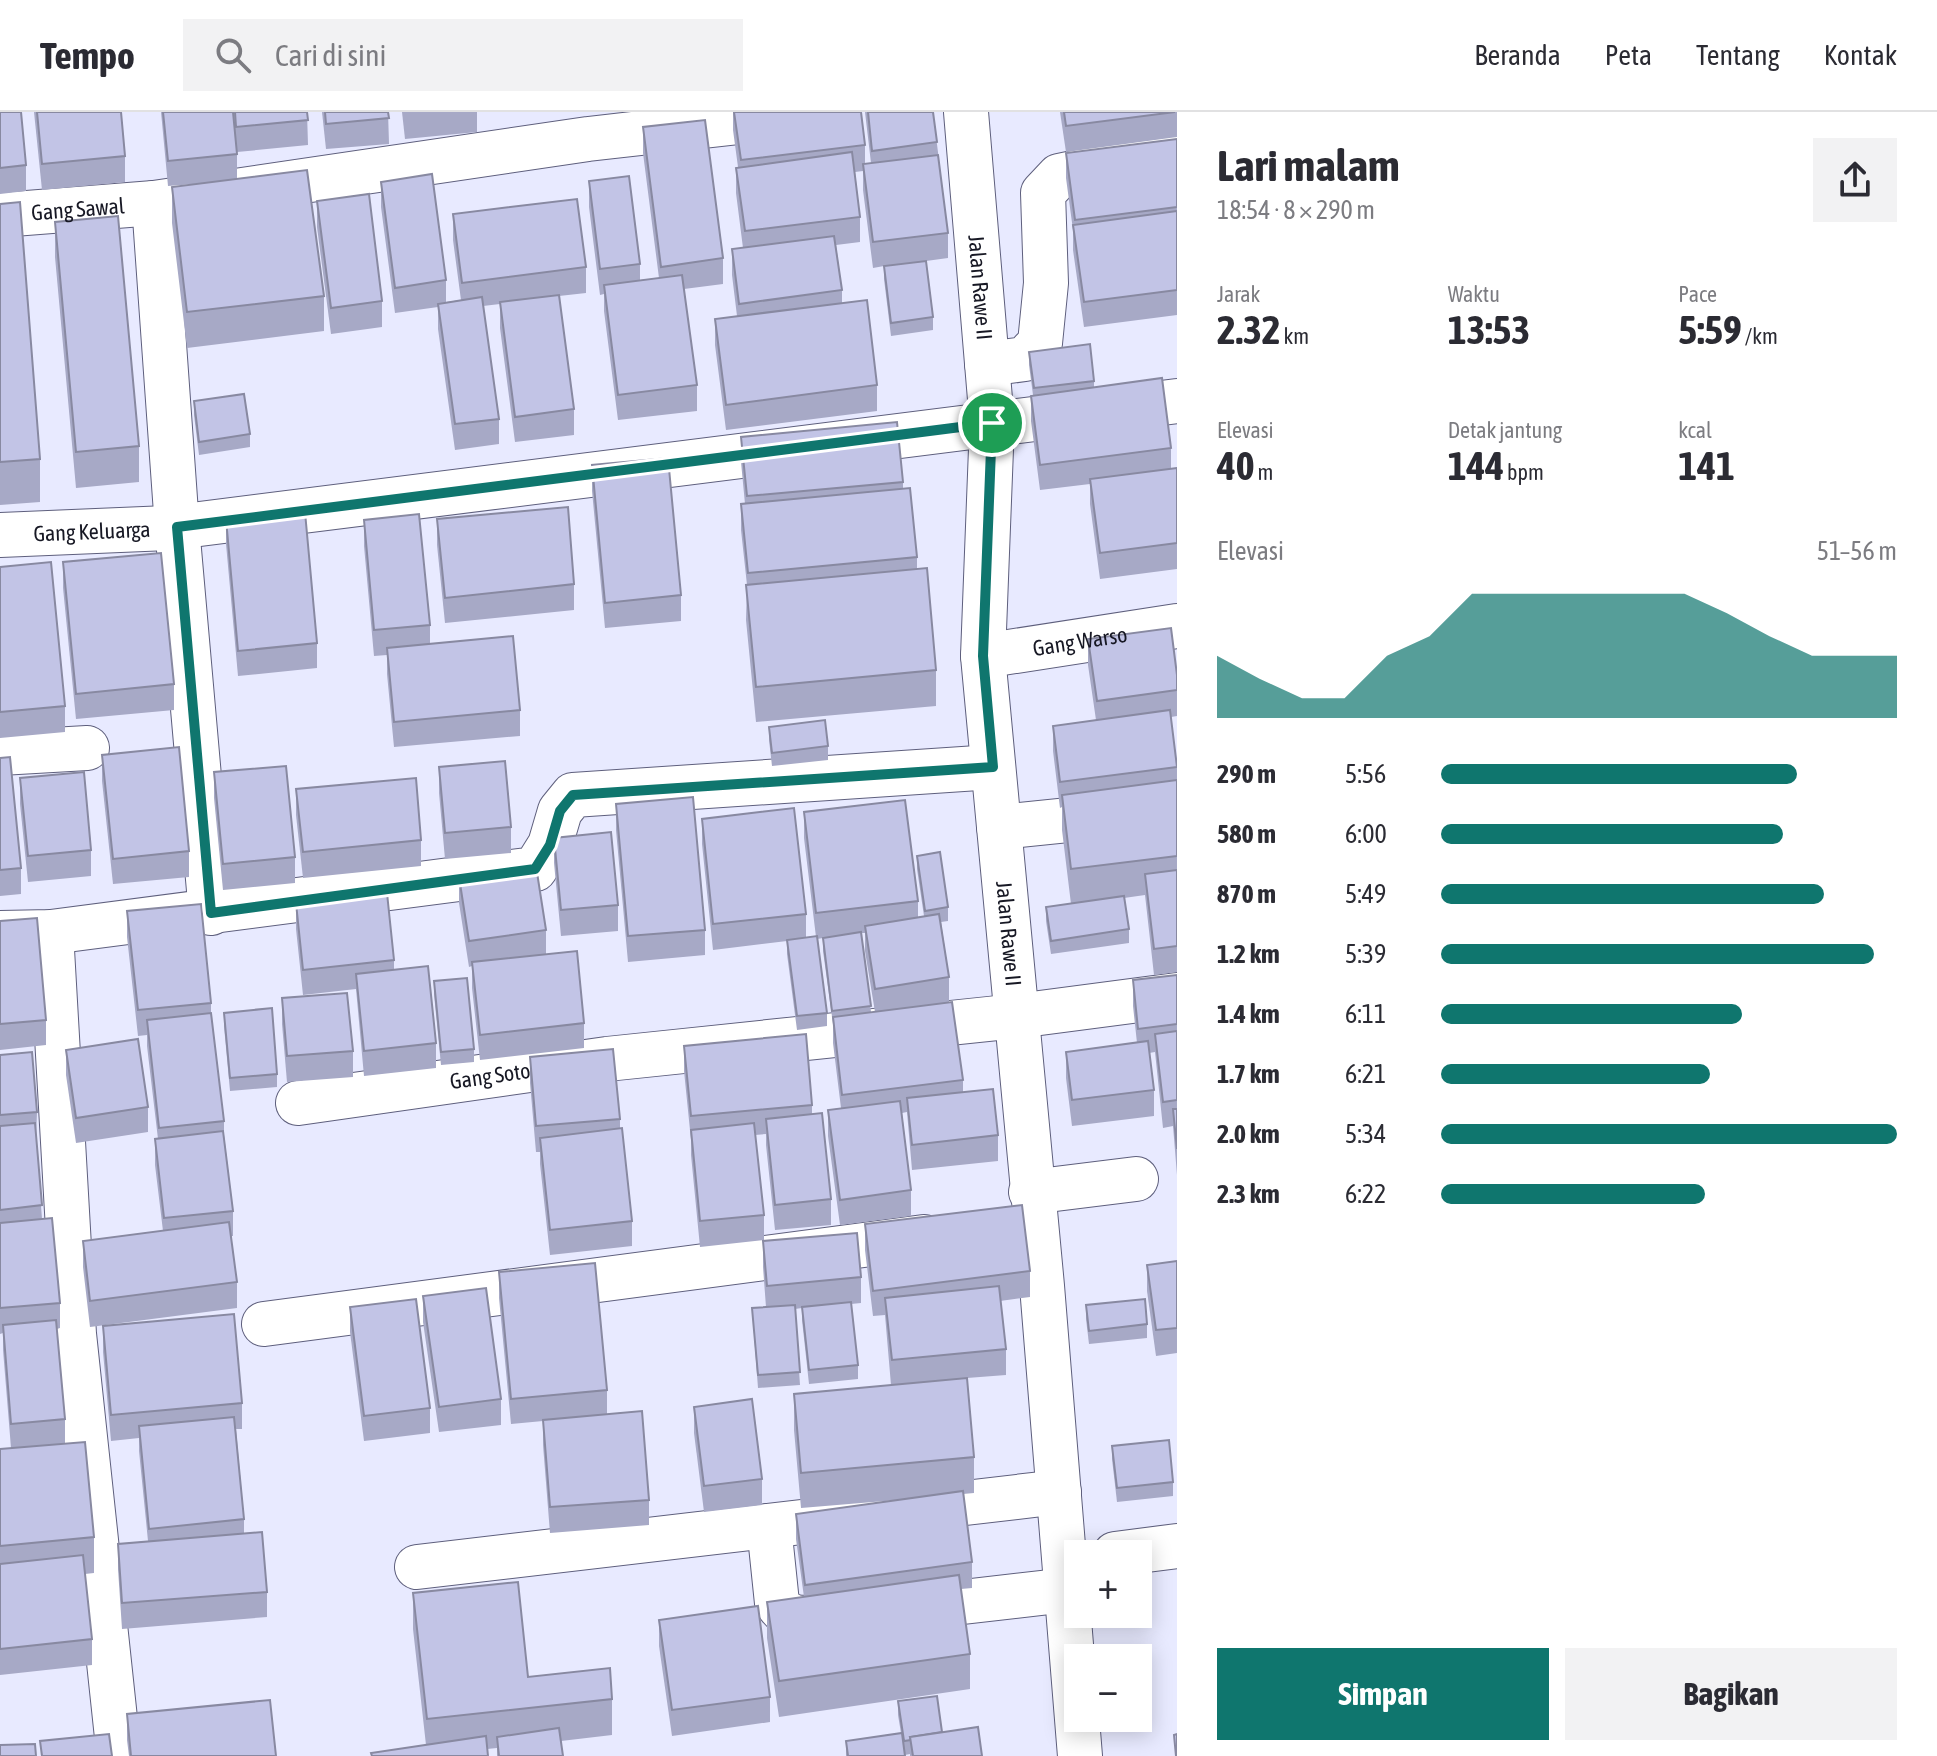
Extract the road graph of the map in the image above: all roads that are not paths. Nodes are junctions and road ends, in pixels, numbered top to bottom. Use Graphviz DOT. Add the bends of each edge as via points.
graph roads {
  1 [pos="828,112"];
  2 [pos="966,112"];
  3 [pos="1177,151"];
  4 [pos="154,203"];
  5 [pos="0,215"];
  6 [pos="987,364"];
  7 [pos="1177,401"];
  8 [pos="992,423"];
  9 [pos="177,527"];
  10 [pos="0,535"];
  11 [pos="1177,626"];
  12 [pos="983,656"];
  13 [pos="87,748"];
  14 [pos="0,753"];
  15 [pos="993,767"];
  16 [pos="1177,809"];
  17 [pos="999,827"];
  18 [pos="211,913"];
  19 [pos="51,932"];
  20 [pos="0,933"];
  21 [pos="1177,995"];
  22 [pos="1017,1016"];
  23 [pos="298,1103"];
  24 [pos="1136,1179"];
  25 [pos="1022,1214"];
  26 [pos="955,1233"];
  27 [pos="264,1324"];
  28 [pos="1059,1492"];
  29 [pos="769,1526"];
  30 [pos="1065,1540"];
  31 [pos="1177,1546"];
  32 [pos="1152,1549"];
  33 [pos="417,1567"];
  34 [pos="1064,1571"];
  35 [pos="1072,1628"];
  36 [pos="119,1756"];
  37 [pos="1080,1756"];
  1 -- 4 [label="street, Gang Sawal" via="588,139"];
  2 -- 6 [label="street, Jalan Rawe II"];
  3 -- 6 [label="street" via="1059,176 1043,193 1046,283 1040,343 1025,359"];
  4 -- 5 [label="street, Gang Sawal"];
  4 -- 9 [label="street"];
  6 -- 8 [label="street, Jalan Rawe II"];
  7 -- 8 [label="street, Gang Keluarga"];
  8 -- 9 [label="street, Gang Keluarga"];
  8 -- 12 [label="street, Jalan Rawe II"];
  9 -- 10 [label="street, Gang Keluarga"];
  9 -- 18 [label="street"];
  11 -- 12 [label="street, Gang Warso"];
  12 -- 15 [label="street, Jalan Rawe II"];
  13 -- 14 [label="street"];
  15 -- 17 [label="street, Jalan Rawe II"];
  15 -- 18 [label="street" via="573,795 560,811 550,845 535,869"];
  16 -- 17 [label="street"];
  17 -- 22 [label="street, Jalan Rawe II"];
  18 -- 19 [label="street"];
  19 -- 20 [label="street"];
  19 -- 36 [label="street" via="74,1334"];
  21 -- 22 [label="street, Gang Soto"];
  22 -- 23 [label="street, Gang Soto" via="607,1059"];
  22 -- 25 [label="street, Jalan Rawe II"];
  24 -- 25 [label="street"];
  25 -- 28 [label="street, Jalan Rawe II"];
  26 -- 27 [label="street"];
  28 -- 29 [label="street"];
  28 -- 30 [label="street, Jalan Rawe II"];
  29 -- 33 [label="street"];
  29 -- 34 [label="street" via="777,1603 798,1618"];
  31 -- 32 [label="street"];
  35 -- 37 [label="street, Jalan Rawe II"];
}
